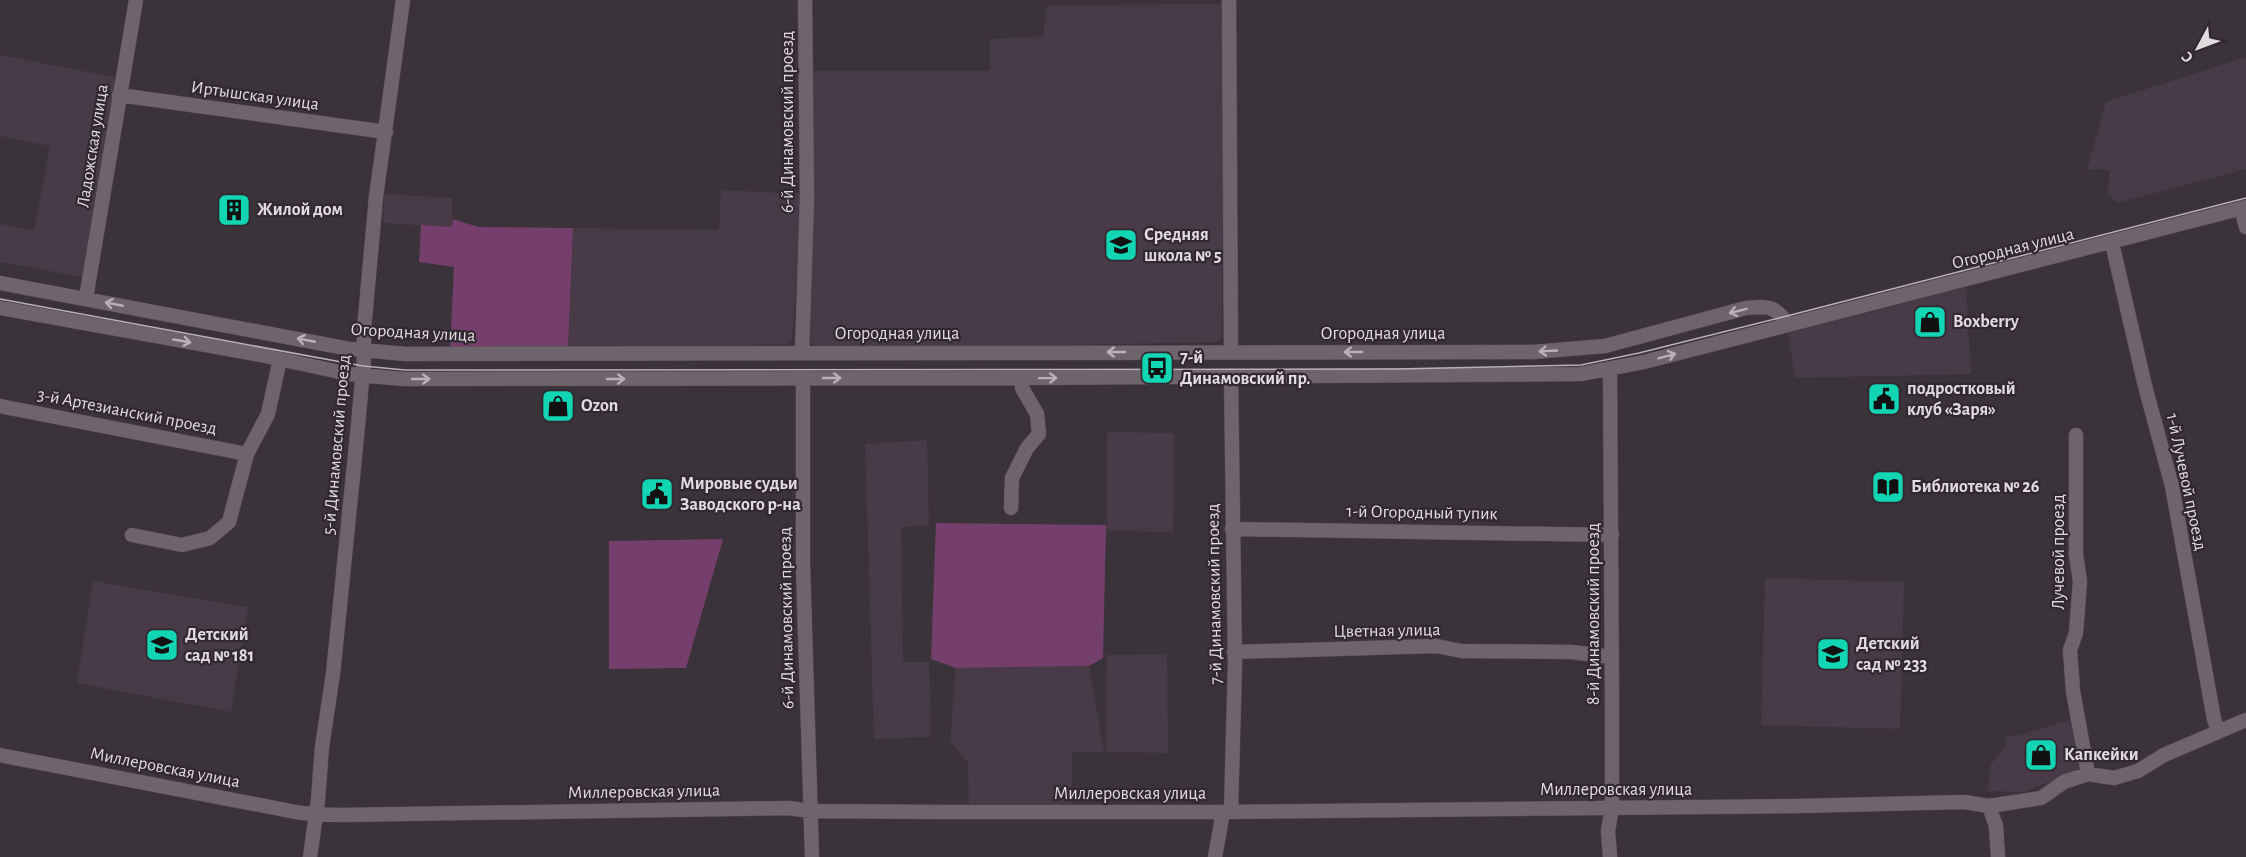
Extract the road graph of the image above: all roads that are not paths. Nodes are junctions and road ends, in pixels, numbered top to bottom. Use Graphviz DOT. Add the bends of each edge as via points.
graph roads {
  1 [pos="136,0"];
  2 [pos="403,0"];
  3 [pos="805,0"];
  4 [pos="1229,0"];
  5 [pos="119,95"];
  6 [pos="386,132"];
  7 [pos="2244,208"];
  8 [pos="2246,227"];
  9 [pos="2112,243"];
  10 [pos="0,283"];
  11 [pos="86,298"];
  12 [pos="0,308"];
  13 [pos="1788,324"];
  14 [pos="364,350"];
  15 [pos="802,352"];
  16 [pos="1231,352"];
  17 [pos="280,359"];
  18 [pos="1610,370"];
  19 [pos="362,375"];
  20 [pos="1231,376"];
  21 [pos="1022,378"];
  22 [pos="803,379"];
  23 [pos="0,406"];
  24 [pos="2076,435"];
  25 [pos="247,454"];
  26 [pos="1011,508"];
  27 [pos="1232,529"];
  28 [pos="132,535"];
  29 [pos="1612,535"];
  30 [pos="1234,652"];
  31 [pos="1611,657"];
  32 [pos="2246,720"];
  33 [pos="2218,731"];
  34 [pos="0,755"];
  35 [pos="2088,774"];
  36 [pos="1989,806"];
  37 [pos="1612,807"];
  38 [pos="811,811"];
  39 [pos="1227,812"];
  40 [pos="316,814"];
  41 [pos="310,857"];
  42 [pos="812,857"];
  43 [pos="1215,857"];
  44 [pos="1610,857"];
  45 [pos="1998,857"];
  1 -- 5 [label="street, Ладожская улица"];
  2 -- 6 [label="street, 5-й Динамовский проезд"];
  3 -- 15 [label="street, 6-й Динамовский проезд" via="807,199"];
  4 -- 16 [label="street"];
  5 -- 6 [label="street, Иртышская улица"];
  5 -- 11 [label="street, Ладожская улица"];
  6 -- 14 [label="street, 5-й Динамовский проезд" via="376,197"];
  7 -- 8 [label="street"];
  7 -- 9 [label="street, Огородная улица"];
  9 -- 13 [label="street, Огородная улица"];
  9 -- 33 [label="street, 1-й Лучевой проезд" via="2172,486"];
  10 -- 11 [label="street, Огородная улица"];
  14 -- 11 [label="street, Огородная улица, one-way"];
  12 -- 17 [label="street, Огородная улица, one-way"];
  13 -- 16 [label="street, Огородная улица, one-way" via="1767,306 1580,349"];
  18 -- 13 [label="street, Огородная улица, one-way"];
  14 -- 15 [label="street, Огородная улица" via="438,355"];
  14 -- 19 [label="street, 5-й Динамовский проезд"];
  16 -- 15 [label="street, Огородная улица, one-way"];
  17 -- 19 [label="street, Огородная улица"];
  17 -- 25 [label="street" via="268,414"];
  18 -- 20 [label="street, Огородная улица" via="1581,374"];
  18 -- 29 [label="street, 8-й Динамовский проезд"];
  19 -- 22 [label="street, Огородная улица, one-way" via="404,379"];
  19 -- 40 [label="street, 5-й Динамовский проезд"];
  21 -- 20 [label="street, Огородная улица, one-way"];
  20 -- 27 [label="street, 7-й Динамовский проезд"];
  22 -- 21 [label="street, Огородная улица, one-way"];
  21 -- 26 [label="street" via="1022,388 1037,414 1039,434 1012,478"];
  22 -- 38 [label="street, 6-й Динамовский проезд" via="803,565"];
  23 -- 25 [label="street, 3-й Артезианский проезд"];
  24 -- 35 [label="street, Лучевой проезд" via="2076,555 2080,581 2076,633 2070,650"];
  25 -- 28 [label="street" via="229,522 210,538 182,545"];
  27 -- 29 [label="street, 1-й Огородный тупик"];
  27 -- 30 [label="street, 7-й Динамовский проезд"];
  29 -- 31 [label="street, 8-й Динамовский проезд"];
  30 -- 31 [label="street, Цветная улица" via="1436,646 1462,651 1571,652"];
  30 -- 39 [label="street, 7-й Динамовский проезд"];
  31 -- 37 [label="street, 8-й Динамовский проезд"];
  32 -- 33 [label="street, Миллеровская улица"];
  33 -- 35 [label="street, Миллеровская улица" via="2138,771 2114,778"];
  34 -- 40 [label="street, Миллеровская улица"];
  35 -- 36 [label="street, Миллеровская улица" via="2064,782 2041,798"];
  36 -- 37 [label="street, Миллеровская улица" via="1964,802"];
  36 -- 45 [label="street" via="1996,826"];
  37 -- 39 [label="street, Миллеровская улица"];
  37 -- 44 [label="street, 8-й Динамовский проезд" via="1608,831"];
  38 -- 39 [label="street, Миллеровская улица"];
  38 -- 40 [label="street, Миллеровская улица" via="788,808"];
  38 -- 42 [label="street, 6-й Динамовский проезд"];
  39 -- 43 [label="street, 7-й Динамовский проезд"];
  40 -- 41 [label="street, 5-й Динамовский проезд"];
}
